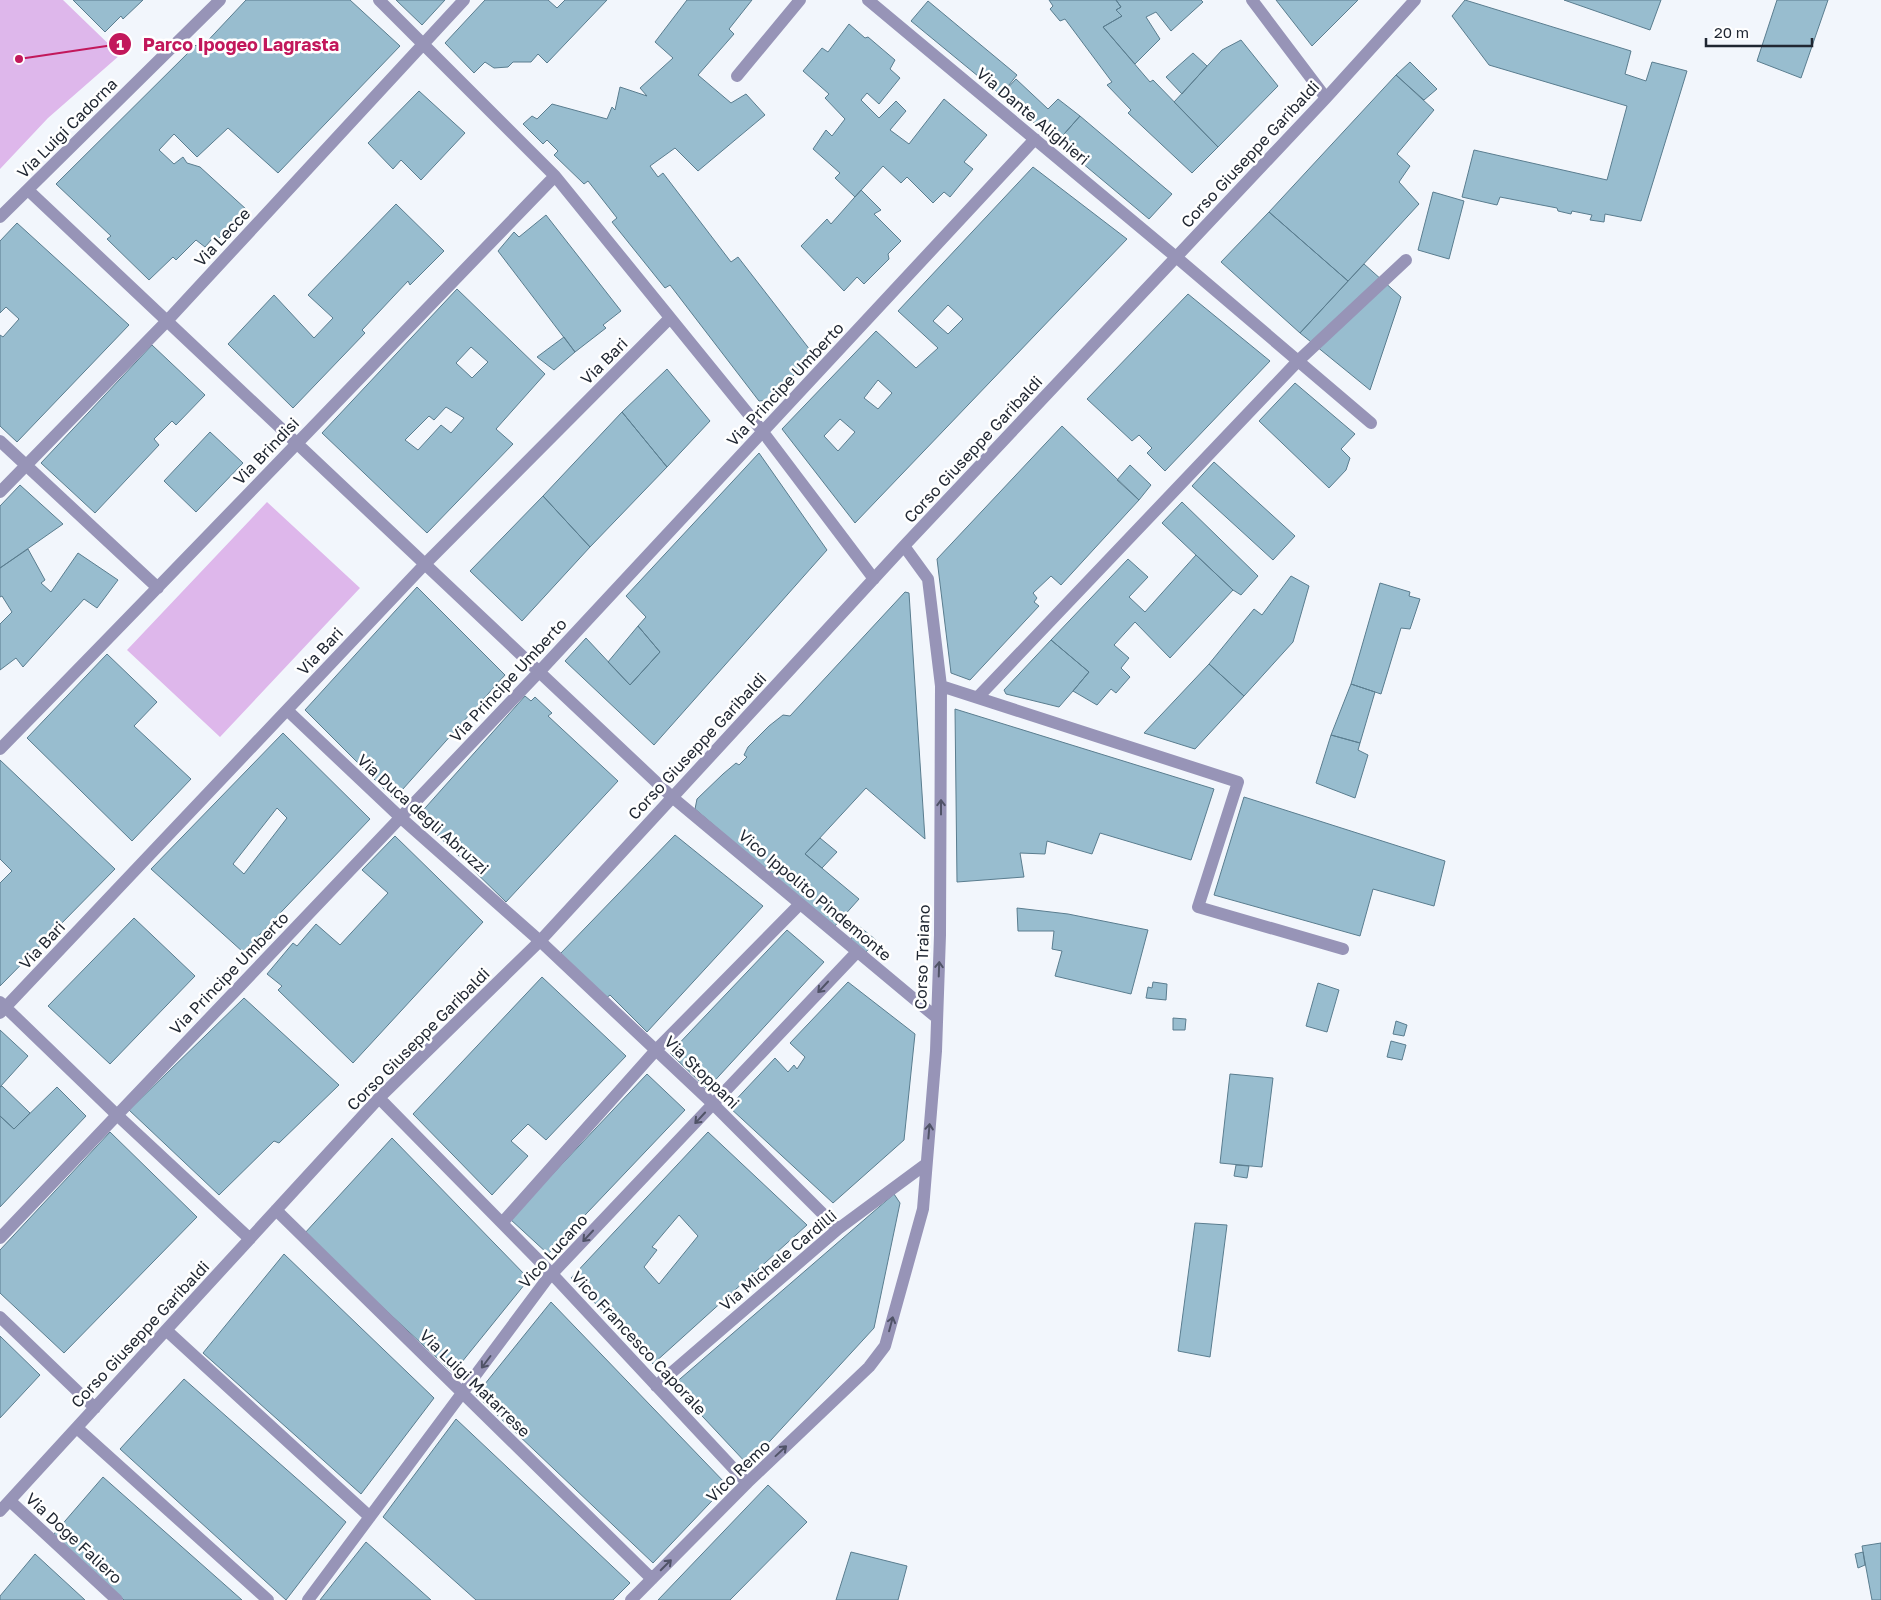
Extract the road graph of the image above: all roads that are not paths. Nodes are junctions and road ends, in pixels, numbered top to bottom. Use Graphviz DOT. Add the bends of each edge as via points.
graph roads {
  1 [pos="220,0"];
  2 [pos="379,0"];
  3 [pos="464,0"];
  4 [pos="800,0"];
  5 [pos="868,0"];
  6 [pos="1252,0"];
  7 [pos="1415,0"];
  8 [pos="423,44"];
  9 [pos="737,76"];
  10 [pos="1326,98"];
  11 [pos="1035,139"];
  12 [pos="555,176"];
  13 [pos="28,190"];
  14 [pos="0,217"];
  15 [pos="1176,256"];
  16 [pos="1406,260"];
  17 [pos="670,318"];
  18 [pos="167,321"];
  19 [pos="1298,361"];
  20 [pos="1371,423"];
  21 [pos="763,432"];
  22 [pos="0,440"];
  23 [pos="296,442"];
  24 [pos="26,465"];
  25 [pos="0,492"];
  26 [pos="904,546"];
  27 [pos="425,564"];
  28 [pos="874,579"];
  29 [pos="158,588"];
  30 [pos="539,672"];
  31 [pos="941,686"];
  32 [pos="978,697"];
  33 [pos="287,710"];
  34 [pos="0,749"];
  35 [pos="672,798"];
  36 [pos="400,817"];
  37 [pos="800,904"];
  38 [pos="540,941"];
  39 [pos="1343,949"];
  40 [pos="857,952"];
  41 [pos="2,1008"];
  42 [pos="937,1018"];
  43 [pos="656,1050"];
  44 [pos="379,1098"];
  45 [pos="713,1104"];
  46 [pos="116,1115"];
  47 [pos="926,1164"];
  48 [pos="276,1210"];
  49 [pos="502,1223"];
  50 [pos="838,1229"];
  51 [pos="0,1238"];
  52 [pos="250,1239"];
  53 [pos="552,1274"];
  54 [pos="0,1317"];
  55 [pos="166,1330"];
  56 [pos="869,1367"];
  57 [pos="656,1386"];
  58 [pos="462,1394"];
  59 [pos="95,1408"];
  60 [pos="77,1428"];
  61 [pos="747,1482"];
  62 [pos="10,1501"];
  63 [pos="0,1512"];
  64 [pos="370,1517"];
  65 [pos="652,1579"];
  66 [pos="117,1600"];
  67 [pos="268,1600"];
  68 [pos="308,1600"];
  69 [pos="631,1600"];
  1 -- 13 [label="street, Via Luigi Cadorna"];
  2 -- 8 [label="street"];
  3 -- 8 [label="street, Via Lecce"];
  4 -- 9 [label="street"];
  5 -- 11 [label="street, Via Dante Alighieri"];
  6 -- 10 [label="street"];
  7 -- 10 [label="street, Corso Giuseppe Garibaldi"];
  8 -- 12 [label="street"];
  8 -- 18 [label="street, Via Lecce"];
  10 -- 15 [label="street, Corso Giuseppe Garibaldi"];
  11 -- 15 [label="street, Via Dante Alighieri"];
  11 -- 21 [label="street, Via Principe Umberto"];
  12 -- 17 [label="street"];
  12 -- 23 [label="street, Via Brindisi"];
  13 -- 14 [label="street, Via Luigi Cadorna"];
  13 -- 18 [label="street, Vico Ippolito Pindemonte"];
  15 -- 19 [label="street, Via Dante Alighieri"];
  15 -- 26 [label="street, Corso Giuseppe Garibaldi"];
  16 -- 19 [label="street"];
  17 -- 21 [label="street"];
  17 -- 27 [label="street, Via Bari"];
  18 -- 23 [label="street, Vico Ippolito Pindemonte"];
  18 -- 24 [label="street, Via Lecce"];
  19 -- 20 [label="street, Via Dante Alighieri"];
  19 -- 32 [label="street"];
  21 -- 28 [label="street"];
  21 -- 30 [label="street, Via Principe Umberto"];
  22 -- 24 [label="street"];
  23 -- 27 [label="street, Vico Ippolito Pindemonte"];
  23 -- 29 [label="street, Via Brindisi"];
  24 -- 25 [label="street, Via Lecce"];
  24 -- 29 [label="street"];
  26 -- 28 [label="street, Corso Giuseppe Garibaldi"];
  26 -- 31 [label="street, Corso Traiano" via="928,579"];
  27 -- 30 [label="street, Vico Ippolito Pindemonte"];
  27 -- 33 [label="street, Via Bari"];
  28 -- 35 [label="street, Corso Giuseppe Garibaldi"];
  29 -- 34 [label="street, Via Brindisi"];
  30 -- 35 [label="street, Vico Ippolito Pindemonte"];
  30 -- 36 [label="street, Via Principe Umberto"];
  31 -- 32 [label="street"];
  42 -- 31 [label="street, Corso Traiano, one-way"];
  32 -- 39 [label="street" via="1238,782 1198,907"];
  33 -- 36 [label="street, Via Duca degli Abruzzi"];
  33 -- 41 [label="street, Via Bari"];
  35 -- 37 [label="street, Vico Ippolito Pindemonte"];
  35 -- 38 [label="street, Corso Giuseppe Garibaldi"];
  36 -- 38 [label="street, Via Duca degli Abruzzi"];
  36 -- 46 [label="street, Via Principe Umberto"];
  37 -- 40 [label="street, Vico Ippolito Pindemonte"];
  37 -- 43 [label="street"];
  38 -- 43 [label="street, Via Stoppani"];
  38 -- 44 [label="street, Corso Giuseppe Garibaldi"];
  40 -- 42 [label="street, Vico Ippolito Pindemonte"];
  40 -- 45 [label="street, Vico Lucano, one-way"];
  41 -- 46 [label="street"];
  47 -- 42 [label="street, Corso Traiano, one-way"];
  43 -- 45 [label="street, Via Stoppani"];
  43 -- 49 [label="street"];
  44 -- 48 [label="street, Corso Giuseppe Garibaldi"];
  44 -- 49 [label="street, Vico Francesco Caporale"];
  45 -- 50 [label="street, Via Stoppani"];
  45 -- 53 [label="street, Vico Lucano, one-way"];
  46 -- 51 [label="street, Via Principe Umberto"];
  46 -- 52 [label="street"];
  47 -- 50 [label="street, Via Michele Cardilli"];
  56 -- 47 [label="street, Corso Traiano, one-way" via="885,1346 923,1209"];
  48 -- 52 [label="street, Corso Giuseppe Garibaldi"];
  48 -- 58 [label="street, Via Luigi Matarrese"];
  49 -- 53 [label="street, Vico Francesco Caporale"];
  50 -- 57 [label="street, Via Michele Cardilli"];
  52 -- 55 [label="street, Corso Giuseppe Garibaldi"];
  53 -- 57 [label="street, Vico Francesco Caporale"];
  53 -- 58 [label="street, Vico Lucano, one-way"];
  54 -- 59 [label="street"];
  55 -- 59 [label="street, Corso Giuseppe Garibaldi"];
  55 -- 64 [label="street"];
  61 -- 56 [label="street, Vico Remo, one-way"];
  57 -- 61 [label="street, Vico Francesco Caporale"];
  58 -- 64 [label="street, Vico Lucano"];
  58 -- 65 [label="street, Via Luigi Matarrese"];
  59 -- 60 [label="street, Corso Giuseppe Garibaldi"];
  60 -- 62 [label="street, Corso Giuseppe Garibaldi"];
  60 -- 67 [label="street"];
  65 -- 61 [label="street, Vico Remo, one-way"];
  62 -- 63 [label="street, Corso Giuseppe Garibaldi"];
  62 -- 66 [label="street, Via Doge Faliero"];
  64 -- 68 [label="street, Vico Lucano"];
  65 -- 69 [label="street, Vico Remo"];
}
